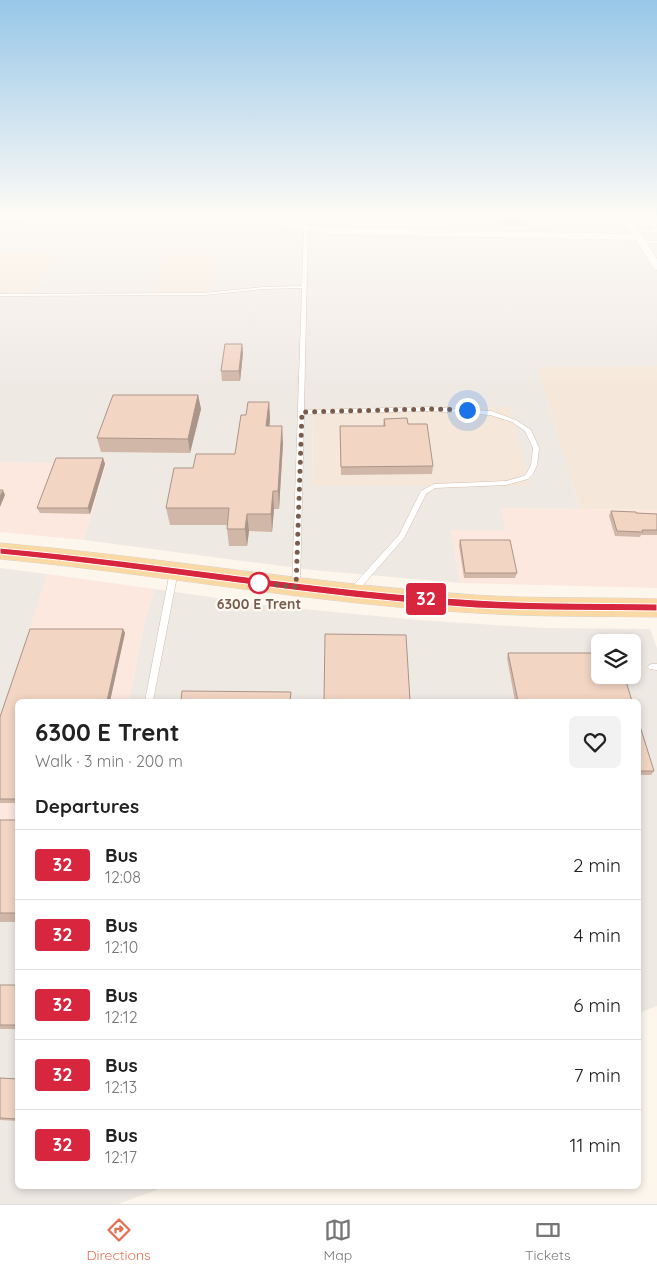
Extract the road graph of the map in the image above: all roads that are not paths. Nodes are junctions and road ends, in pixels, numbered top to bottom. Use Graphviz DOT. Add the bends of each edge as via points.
graph roads {
  1 [pos="304,273"];
  2 [pos="303,287"];
  3 [pos="0,295"];
  4 [pos="302,412"];
  5 [pos="0,551"];
  6 [pos="174,572"];
  7 [pos="296,587"];
  8 [pos="352,592"];
  9 [pos="657,608"];
  10 [pos="149,699"];
  1 -- 2 [label="lane"];
  2 -- 3 [label="lane" via="211,294"];
  2 -- 4 [label="lane"];
  4 -- 7 [label="lane"];
  4 -- 8 [label="lane" via="431,409 491,413 514,420 528,430 536,448 534,465 526,478 506,483 434,486 422,493 402,536"];
  5 -- 6 [label="main road"];
  6 -- 7 [label="main road"];
  6 -- 10 [label="lane"];
  7 -- 8 [label="main road"];
  8 -- 9 [label="main road" via="476,604"];
}
